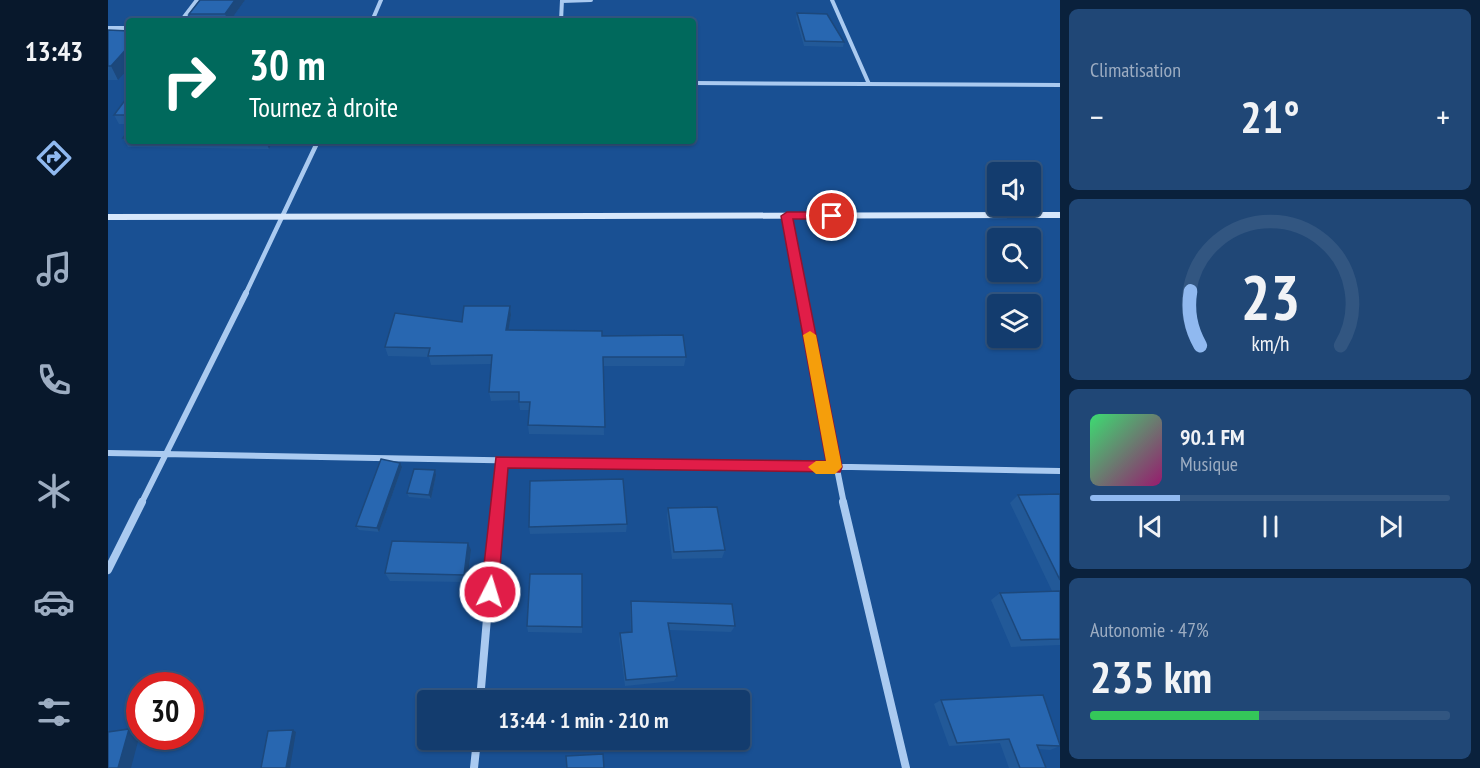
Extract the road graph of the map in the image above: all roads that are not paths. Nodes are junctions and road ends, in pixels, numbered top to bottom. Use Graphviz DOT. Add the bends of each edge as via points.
graph roads {
  1 [pos="197,0"];
  2 [pos="381,0"];
  3 [pos="591,0"];
  4 [pos="832,0"];
  5 [pos="562,1"];
  6 [pos="183,18"];
  7 [pos="373,18"];
  8 [pos="561,18"];
  9 [pos="108,28"];
  10 [pos="126,28"];
  11 [pos="696,83"];
  12 [pos="869,84"];
  13 [pos="1060,85"];
  14 [pos="317,144"];
  15 [pos="1060,215"];
  16 [pos="787,216"];
  17 [pos="108,217"];
  18 [pos="284,217"];
  19 [pos="108,453"];
  20 [pos="167,454"];
  21 [pos="501,461"];
  22 [pos="835,467"];
  23 [pos="1060,471"];
  24 [pos="108,570"];
  25 [pos="481,690"];
  26 [pos="476,750"];
  27 [pos="474,768"];
  28 [pos="906,768"];
  1 -- 6 [label="street"];
  2 -- 7 [label="street"];
  3 -- 5 [label="street"];
  4 -- 12 [label="street"];
  5 -- 8 [label="street"];
  9 -- 10 [label="street"];
  11 -- 12 [label="street"];
  12 -- 13 [label="street"];
  14 -- 18 [label="street"];
  15 -- 16 [label="street"];
  16 -- 18 [label="street"];
  16 -- 22 [label="street"];
  17 -- 18 [label="street"];
  18 -- 20 [label="street"];
  19 -- 20 [label="street"];
  20 -- 21 [label="street"];
  20 -- 24 [label="street"];
  21 -- 22 [label="street"];
  21 -- 25 [label="street"];
  22 -- 23 [label="street"];
  22 -- 28 [label="street"];
  26 -- 27 [label="street"];
}
